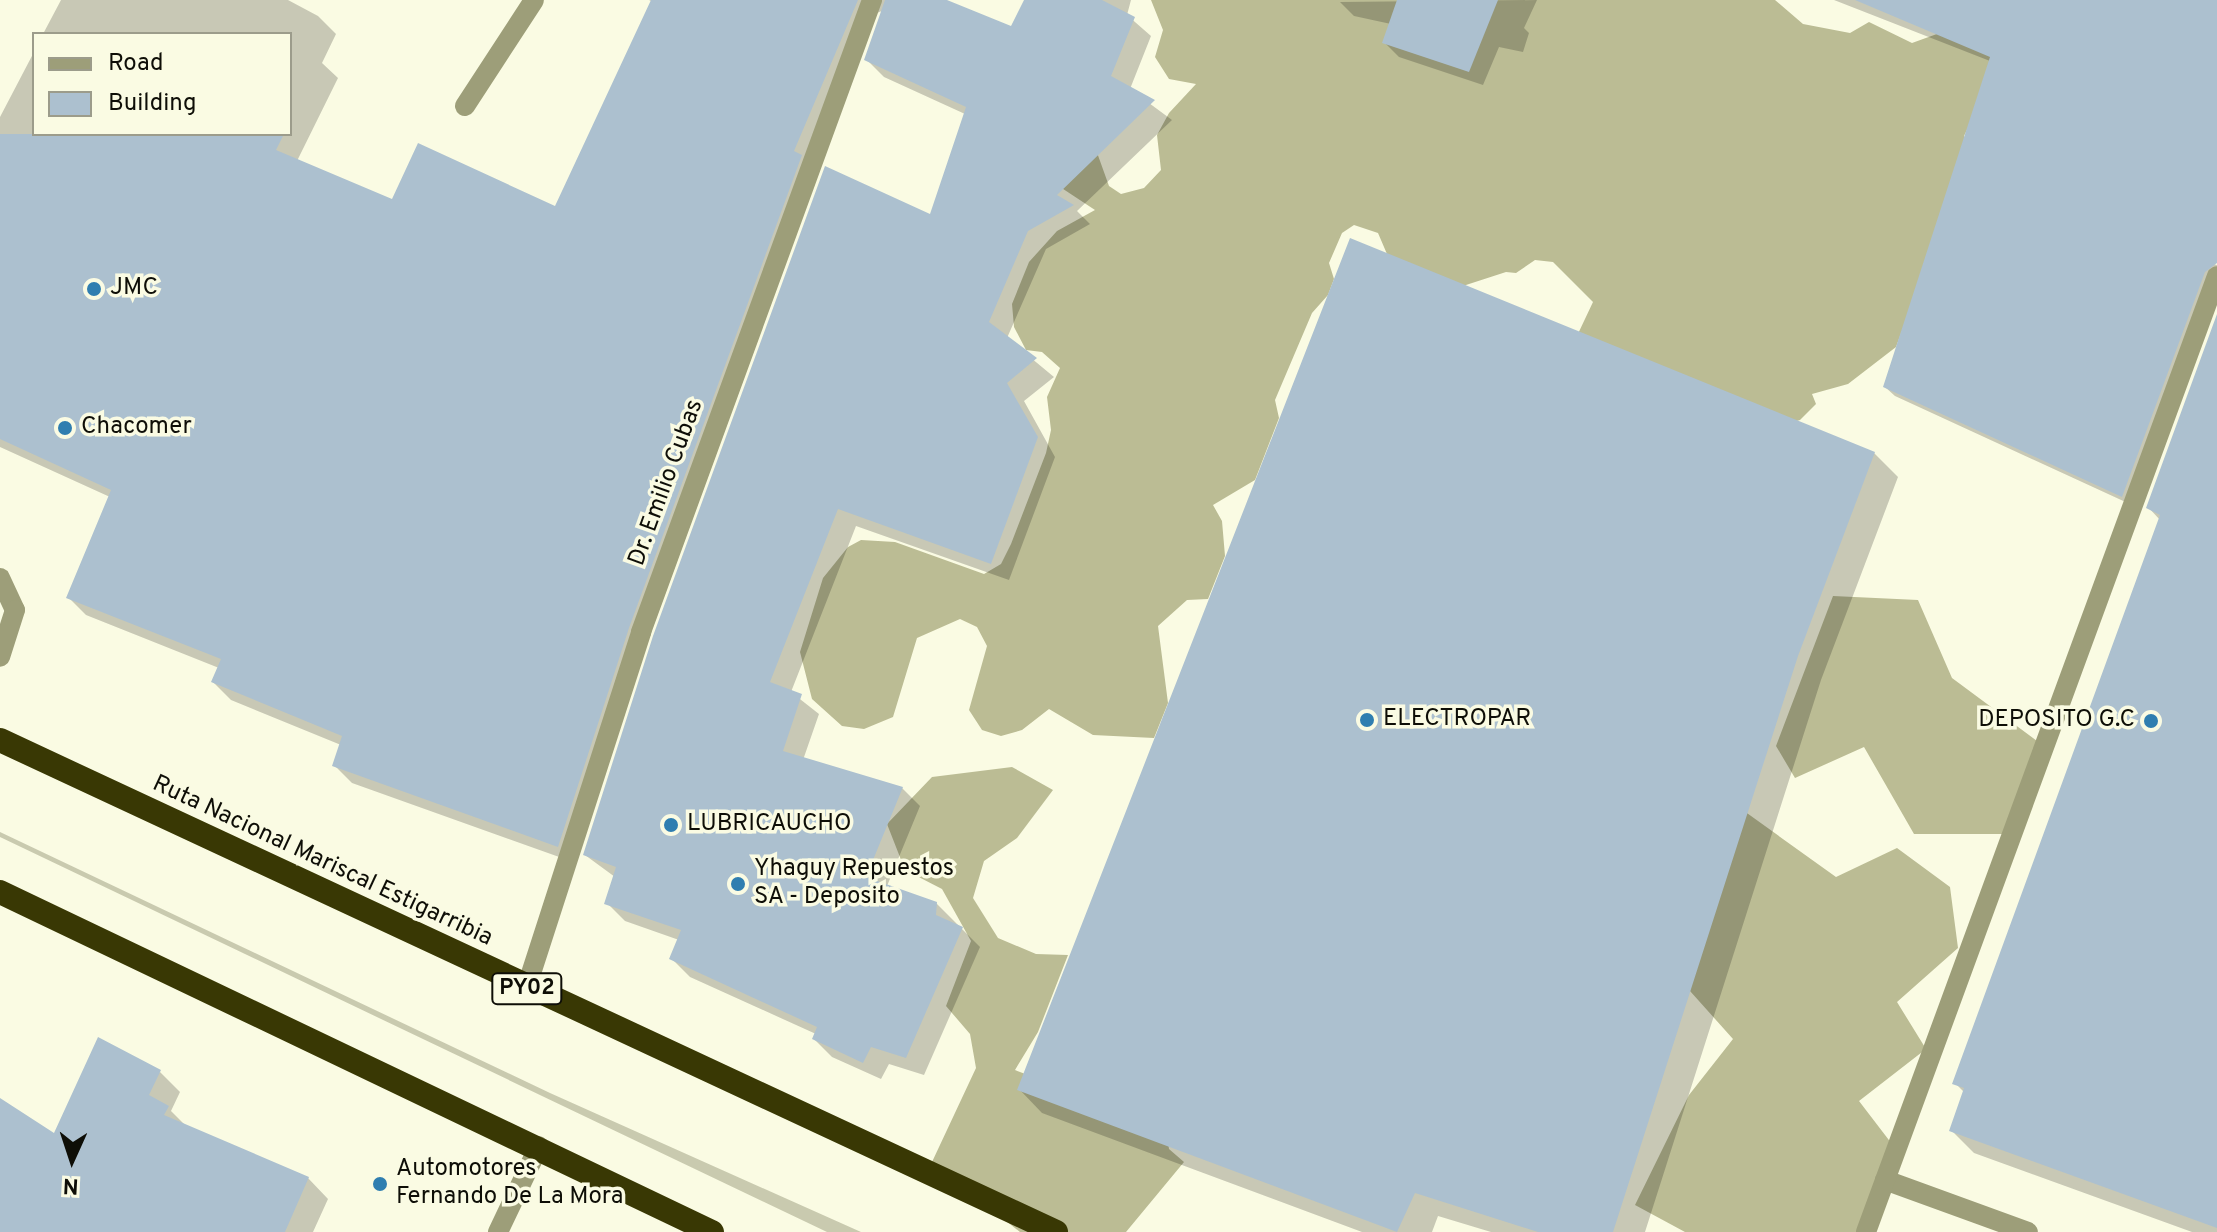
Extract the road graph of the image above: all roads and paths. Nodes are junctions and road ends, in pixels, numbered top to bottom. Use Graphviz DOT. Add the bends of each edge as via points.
graph roads {
  1 [pos="534,0"];
  2 [pos="872,0"];
  3 [pos="465,106"];
  4 [pos="2217,276"];
  5 [pos="0,578"];
  6 [pos="0,657"];
  7 [pos="0,740"];
  8 [pos="0,892"];
  9 [pos="526,989"];
  10 [pos="539,1146"];
  11 [pos="1885,1180"];
  12 [pos="498,1232"];
  13 [pos="712,1232"];
  14 [pos="1056,1232"];
  15 [pos="1866,1232"];
  16 [pos="2028,1232"];
  1 -- 3 [label="street"];
  2 -- 9 [label="street, Dr. Emilio Cubas" via="641,632"];
  4 -- 11 [label="street"];
  5 -- 6 [label="street" via="15,610"];
  7 -- 9 [label="highway, Ruta Nacional Mariscal Estigarribia / PY02"];
  8 -- 10 [label="highway"];
  9 -- 14 [label="highway, Ruta Nacional Mariscal Estigarribia / PY02"];
  10 -- 12 [label="street"];
  10 -- 13 [label="highway"];
  11 -- 15 [label="street"];
  11 -- 16 [label="street"];
}
